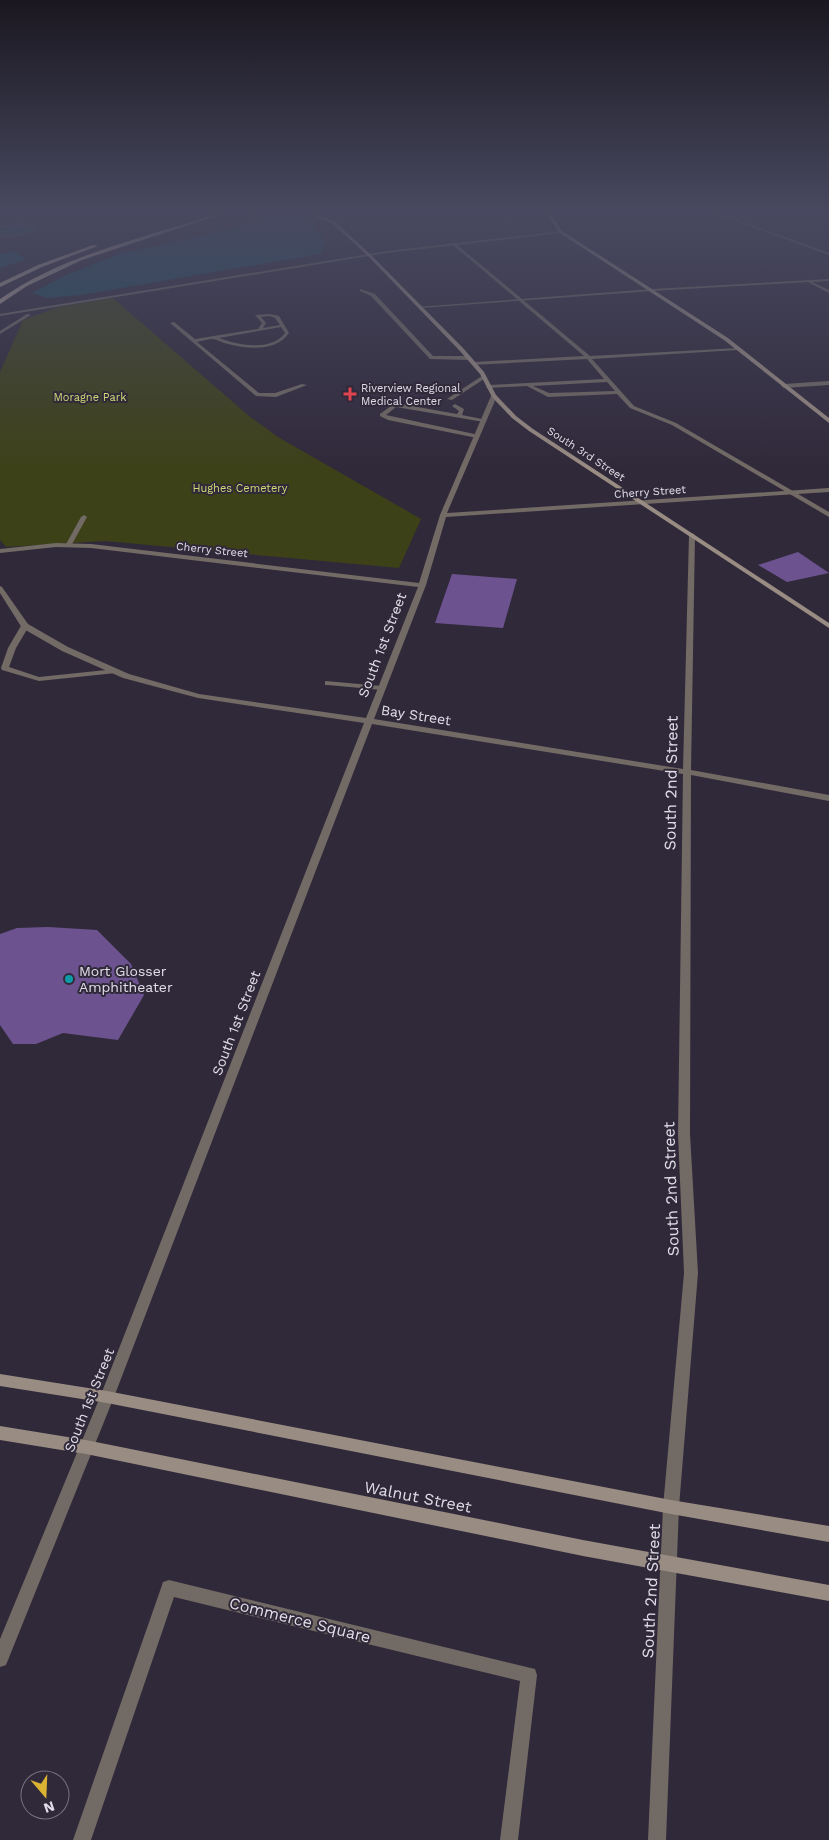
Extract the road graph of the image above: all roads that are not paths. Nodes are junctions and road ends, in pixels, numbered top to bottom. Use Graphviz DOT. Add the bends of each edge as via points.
graph roads {
  1 [pos="111,298"];
  2 [pos="376,298"];
  3 [pos="411,298"];
  4 [pos="517,298"];
  5 [pos="548,298"];
  6 [pos="663,298"];
  7 [pos="520,300"];
  8 [pos="420,307"];
  9 [pos="49,308"];
  10 [pos="0,315"];
  11 [pos="172,323"];
  12 [pos="281,326"];
  13 [pos="259,330"];
  14 [pos="0,333"];
  15 [pos="214,337"];
  16 [pos="194,341"];
  17 [pos="737,349"];
  18 [pos="588,357"];
  19 [pos="471,361"];
  20 [pos="484,378"];
  21 [pos="608,380"];
  22 [pos="829,383"];
  23 [pos="304,385"];
  24 [pos="526,385"];
  25 [pos="784,386"];
  26 [pos="492,391"];
  27 [pos="618,392"];
  28 [pos="450,399"];
  29 [pos="455,406"];
  30 [pos="459,416"];
  31 [pos="484,420"];
  32 [pos="829,421"];
  33 [pos="477,436"];
  34 [pos="829,490"];
  35 [pos="791,493"];
  36 [pos="643,503"];
  37 [pos="443,515"];
  38 [pos="829,515"];
  39 [pos="84,517"];
  40 [pos="692,535"];
  41 [pos="68,546"];
  42 [pos="0,551"];
  43 [pos="422,585"];
  44 [pos="0,588"];
  45 [pos="24,626"];
  46 [pos="829,626"];
  47 [pos="116,671"];
  48 [pos="328,683"];
  49 [pos="382,688"];
  50 [pos="370,721"];
  51 [pos="687,772"];
  52 [pos="829,798"];
  53 [pos="0,1380"];
  54 [pos="107,1397"];
  55 [pos="0,1432"];
  56 [pos="86,1447"];
  57 [pos="671,1507"];
  58 [pos="829,1534"];
  59 [pos="668,1564"];
  60 [pos="829,1592"];
  61 [pos="0,1659"];
  62 [pos="82,1840"];
  63 [pos="509,1840"];
  64 [pos="657,1840"];
  1 -- 9 [label="street"];
  2 -- 19 [label="street" via="432,358"];
  3 -- 8 [label="street, South 3rd Street"];
  4 -- 7 [label="street"];
  5 -- 7 [label="street"];
  6 -- 17 [label="street"];
  7 -- 8 [label="street"];
  7 -- 18 [label="street"];
  8 -- 19 [label="street, South 3rd Street"];
  9 -- 10 [label="street"];
  9 -- 14 [label="street" via="22,318"];
  11 -- 16 [label="street"];
  12 -- 13 [label="street"];
  12 -- 13 [label="street" via="277,317 257,316 264,323"];
  12 -- 15 [label="street" via="287,333 286,337 261,345 242,346"];
  13 -- 15 [label="street"];
  15 -- 16 [label="street"];
  16 -- 23 [label="street" via="258,395 276,395"];
  17 -- 18 [label="street"];
  17 -- 25 [label="street"];
  18 -- 19 [label="street"];
  18 -- 21 [label="street"];
  19 -- 20 [label="street, South 3rd Street"];
  20 -- 26 [label="street, South 3rd Street"];
  20 -- 28 [label="street"];
  21 -- 24 [label="street"];
  21 -- 27 [label="street"];
  22 -- 25 [label="street"];
  24 -- 26 [label="street"];
  24 -- 27 [label="street" via="548,395"];
  25 -- 32 [label="street"];
  26 -- 31 [label="street, South 1st Street"];
  26 -- 36 [label="street, South 3rd Street" via="514,417 531,430"];
  27 -- 35 [label="street" via="632,407 674,424"];
  29 -- 30 [label="street" via="462,410"];
  30 -- 31 [label="street"];
  30 -- 33 [label="street" via="395,405 382,415"];
  31 -- 33 [label="street, South 1st Street"];
  33 -- 37 [label="street, South 1st Street"];
  34 -- 35 [label="street, Cherry Street"];
  35 -- 36 [label="street, Cherry Street"];
  35 -- 38 [label="street"];
  36 -- 37 [label="street, Cherry Street"];
  36 -- 40 [label="street, South 3rd Street"];
  37 -- 43 [label="street, South 1st Street"];
  39 -- 41 [label="street"];
  40 -- 46 [label="street, South 3rd Street"];
  40 -- 51 [label="street, South 2nd Street"];
  41 -- 42 [label="street, Cherry Street"];
  41 -- 43 [label="street, Cherry Street" via="274,566"];
  43 -- 49 [label="street, South 1st Street"];
  44 -- 45 [label="street, Bay Street"];
  45 -- 47 [label="street, Bay Street" via="65,649"];
  45 -- 47 [label="street" via="5,668 39,679"];
  47 -- 50 [label="street, Bay Street" via="198,696"];
  48 -- 49 [label="street"];
  49 -- 50 [label="street, South 1st Street"];
  50 -- 51 [label="street, Bay Street"];
  50 -- 54 [label="street, South 1st Street"];
  51 -- 52 [label="street, Bay Street"];
  51 -- 57 [label="street, South 2nd Street" via="684,1134 691,1273"];
  53 -- 54 [label="street"];
  54 -- 56 [label="street, South 1st Street"];
  54 -- 57 [label="street"];
  55 -- 56 [label="street, Walnut Street"];
  56 -- 59 [label="street, Walnut Street"];
  56 -- 61 [label="street, South 1st Street"];
  57 -- 58 [label="street"];
  57 -- 59 [label="street, South 2nd Street"];
  59 -- 60 [label="street, Walnut Street"];
  59 -- 64 [label="street, South 2nd Street"];
  62 -- 63 [label="street, Commerce Square" via="168,1588 529,1675"];
}
